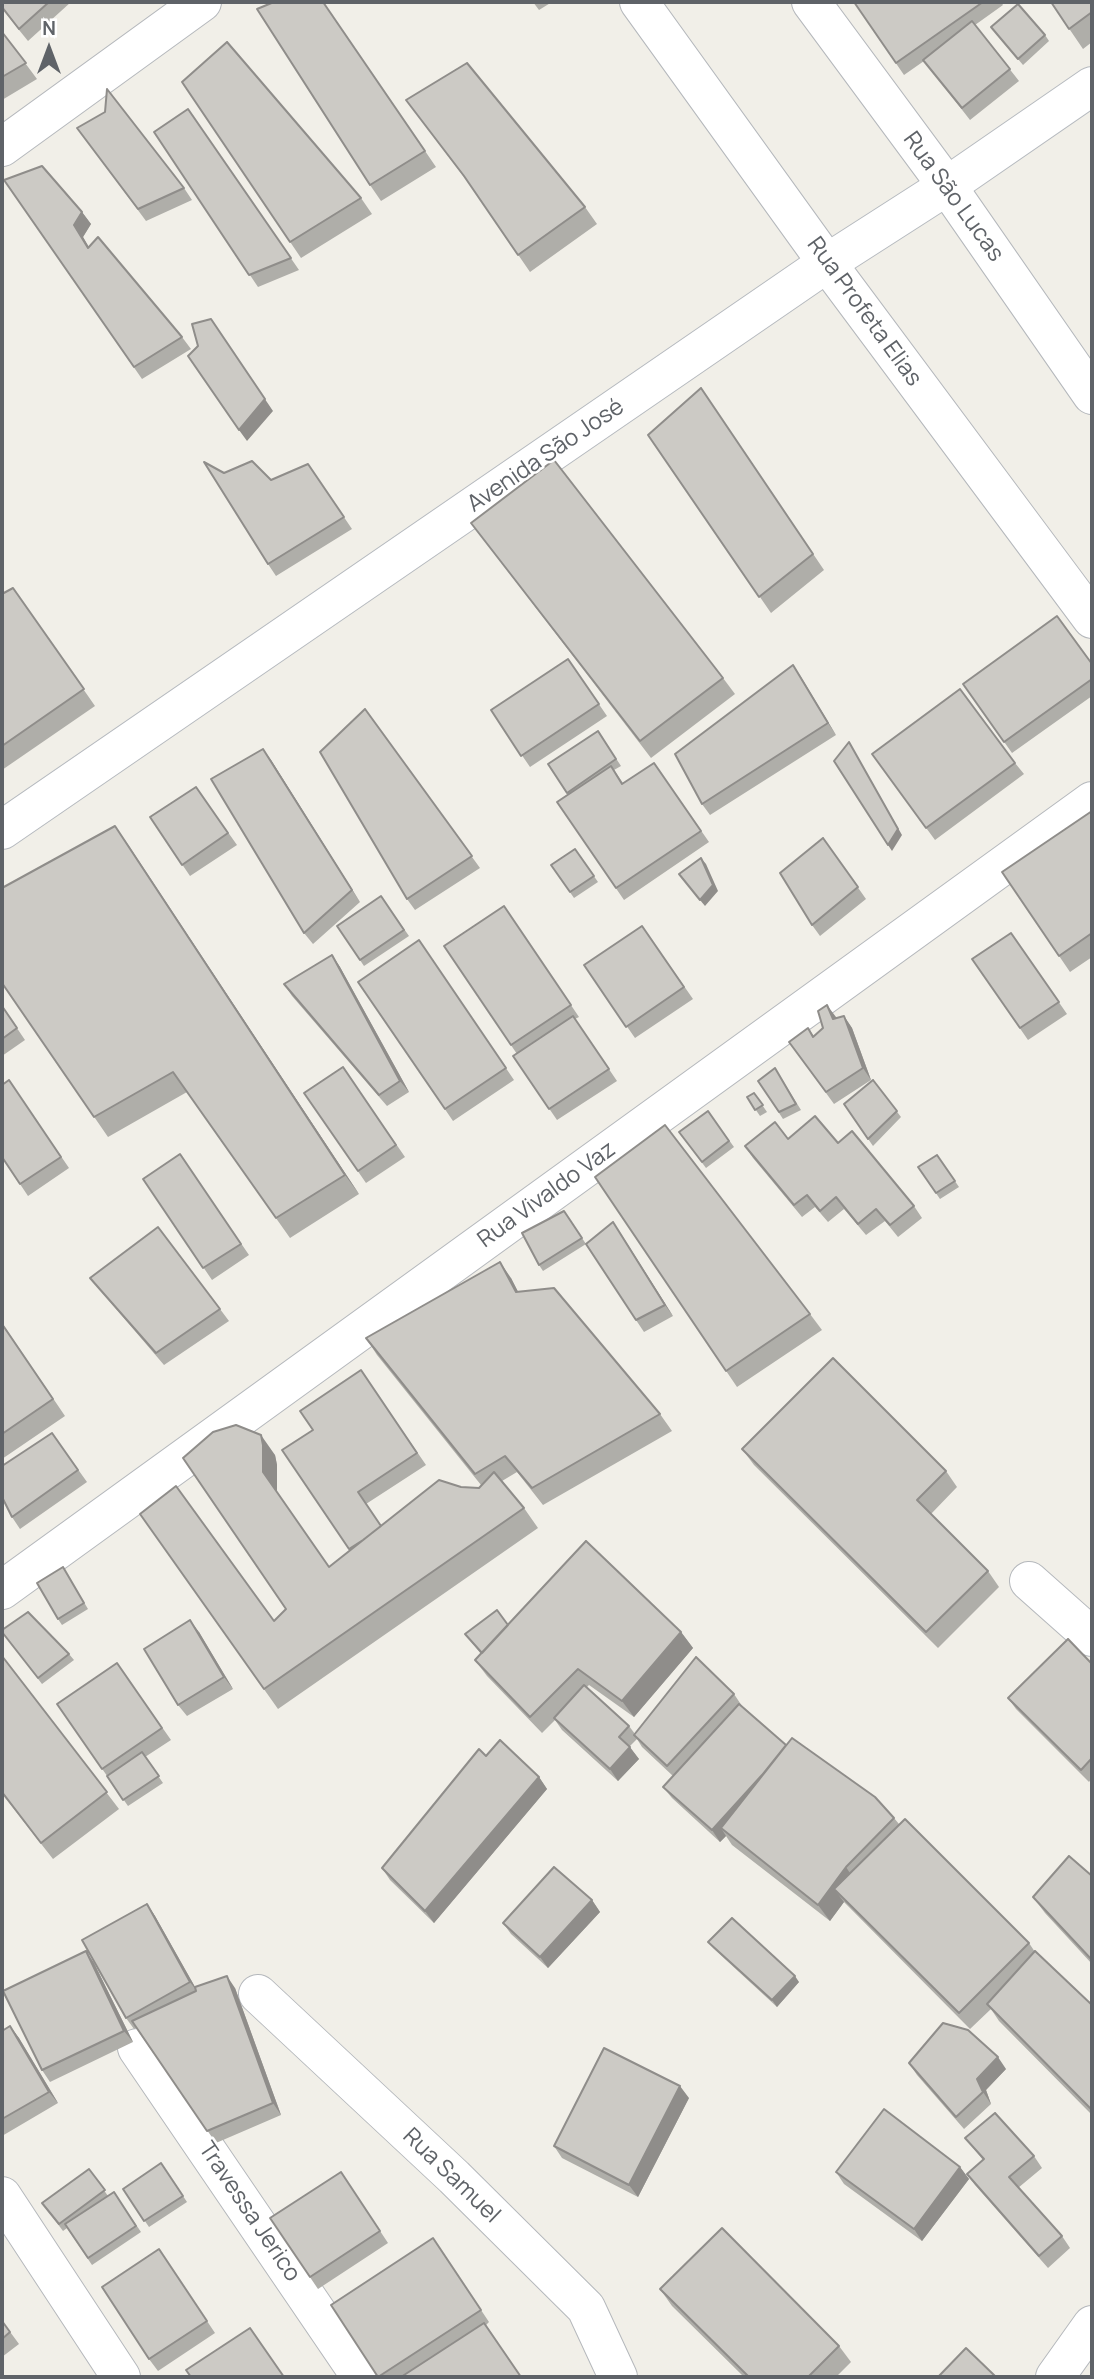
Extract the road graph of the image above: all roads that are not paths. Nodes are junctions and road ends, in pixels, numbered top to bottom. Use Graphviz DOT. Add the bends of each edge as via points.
graph roads {
  1 [pos="202,2"];
  2 [pos="639,2"];
  3 [pos="811,2"];
  4 [pos="1092,86"];
  5 [pos="2,147"];
  6 [pos="947,186"];
  7 [pos="827,263"];
  8 [pos="1092,395"];
  9 [pos="1092,619"];
  10 [pos="1092,801"];
  11 [pos="2,830"];
  12 [pos="1029,1581"];
  13 [pos="2,1590"];
  14 [pos="1092,1637"];
  15 [pos="258,1994"];
  16 [pos="137,2048"];
  17 [pos="2,2196"];
  18 [pos="1088,2338"];
  19 [pos="121,2377"];
  20 [pos="361,2377"];
  21 [pos="618,2377"];
  22 [pos="1055,2377"];
  1 -- 5 [label="street"];
  2 -- 7 [label="street, Rua Profeta Elias"];
  3 -- 6 [label="street, Rua São Lucas"];
  4 -- 6 [label="street, Avenida São José"];
  6 -- 7 [label="street, Avenida São José"];
  6 -- 8 [label="street, Rua São Lucas"];
  7 -- 9 [label="street, Rua Profeta Elias"];
  7 -- 11 [label="street, Avenida São José"];
  10 -- 13 [label="street, Rua Vivaldo Vaz"];
  12 -- 14 [label="street"];
  15 -- 21 [label="street, Rua Samuel" via="586,2308"];
  16 -- 20 [label="street, Travessa Jerico"];
  17 -- 19 [label="street"];
  18 -- 22 [label="street"];
}
